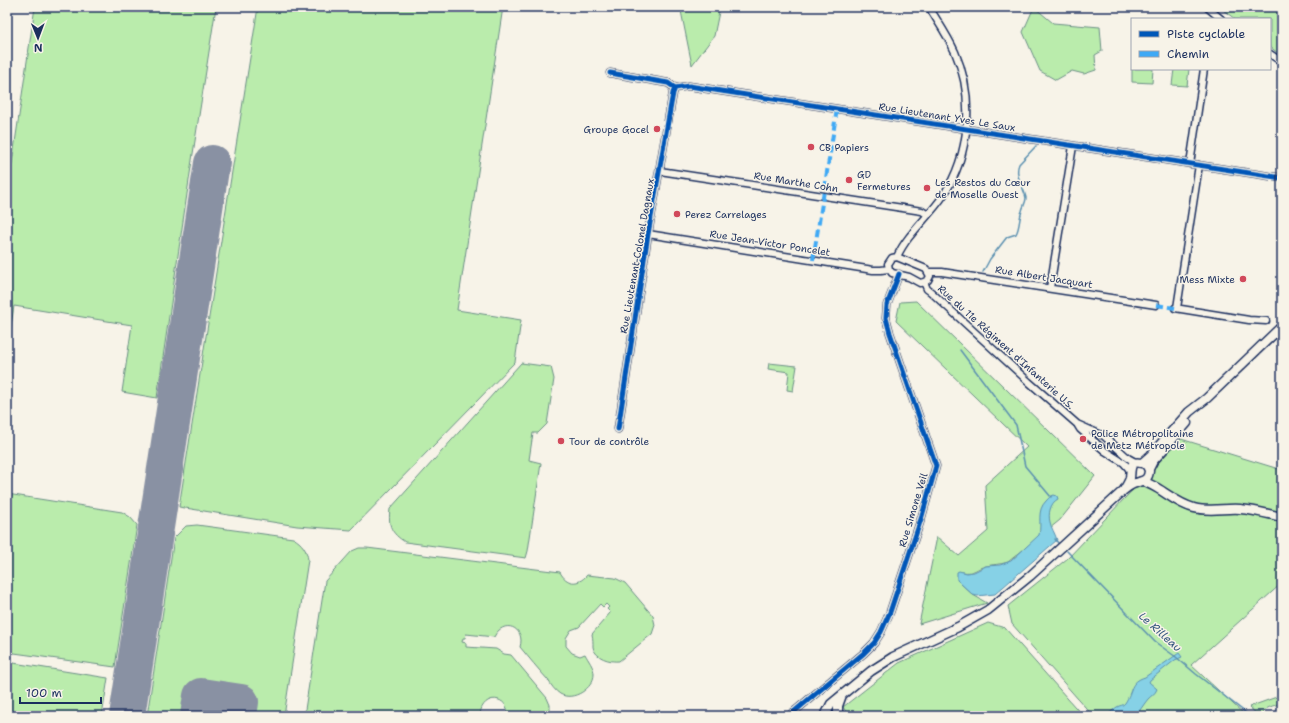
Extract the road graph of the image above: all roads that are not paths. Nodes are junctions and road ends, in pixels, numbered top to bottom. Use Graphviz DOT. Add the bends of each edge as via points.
graph roads {
  1 [pos="929,7"];
  2 [pos="1207,7"];
  3 [pos="1220,18"];
  4 [pos="1271,55"];
  5 [pos="1282,62"];
  6 [pos="1204,70"];
  7 [pos="610,73"];
  8 [pos="676,88"];
  9 [pos="967,129"];
  10 [pos="1073,146"];
  11 [pos="1190,164"];
  12 [pos="1199,165"];
  13 [pos="660,171"];
  14 [pos="1282,178"];
  15 [pos="928,215"];
  16 [pos="648,234"];
  17 [pos="897,257"];
  18 [pos="889,269"];
  19 [pos="929,272"];
  20 [pos="899,274"];
  21 [pos="924,282"];
  22 [pos="1050,288"];
  23 [pos="1156,305"];
  24 [pos="1266,321"];
  25 [pos="1282,326"];
  26 [pos="1207,398"];
  27 [pos="1077,424"];
  28 [pos="618,429"];
  29 [pos="1104,436"];
  30 [pos="1097,444"];
  31 [pos="1140,463"];
  32 [pos="1149,471"];
  33 [pos="1130,473"];
  34 [pos="1140,481"];
  35 [pos="1156,487"];
  36 [pos="1124,490"];
  37 [pos="1282,517"];
  38 [pos="842,694"];
  39 [pos="789,716"];
  40 [pos="826,716"];
  41 [pos="838,716"];
  1 -- 9 [label="street" via="949,40 959,65 966,98"];
  2 -- 3 [label="street"];
  4 -- 5 [label="street"];
  6 -- 11 [label="street"];
  7 -- 8 [label="street, Rue Lieutenant Yves Le Saux" via="668,84"];
  8 -- 9 [label="street, Rue Lieutenant Yves Le Saux" via="689,86"];
  8 -- 13 [label="street, Rue Lieutenant-Colonel Dagnaux"];
  9 -- 10 [label="street, Rue Lieutenant Yves Le Saux"];
  9 -- 15 [label="street" via="950,182"];
  10 -- 11 [label="street, Rue Lieutenant Yves Le Saux"];
  10 -- 22 [label="street"];
  11 -- 12 [label="street, Rue Lieutenant Yves Le Saux"];
  12 -- 14 [label="street, Rue Lieutenant Yves Le Saux"];
  12 -- 24 [label="street" via="1176,308"];
  13 -- 15 [label="street, Rue Marthe Cohn" via="922,211"];
  13 -- 16 [label="street, Rue Lieutenant-Colonel Dagnaux"];
  15 -- 17 [label="street" via="903,245"];
  16 -- 18 [label="street, Rue Jean-Victor Poncelet" via="874,270"];
  16 -- 28 [label="street, Rue Lieutenant-Colonel Dagnaux"];
  17 -- 18 [label="street" via="892,258 888,264"];
  17 -- 19 [label="street"];
  18 -- 20 [label="street" via="892,273"];
  19 -- 21 [label="street" via="928,280"];
  19 -- 22 [label="street, Rue Albert Jacquart"];
  20 -- 21 [label="street" via="920,283"];
  20 -- 39 [label="street, Rue Simone Veil" via="887,305 886,318 936,466 890,612 874,644"];
  21 -- 27 [label="street, Rue du 11e Régiment d'Infanterie U.S." via="931,292"];
  22 -- 23 [label="street, Rue Albert Jacquart"];
  25 -- 26 [label="main road"];
  26 -- 31 [label="main road"];
  26 -- 32 [label="main road" via="1153,461"];
  27 -- 29 [label="street, Rue du 11e Régiment d'Infanterie U.S."];
  27 -- 30 [label="street, Rue du 11e Régiment d'Infanterie U.S."];
  29 -- 30 [label="street"];
  29 -- 31 [label="street, Rue du 11e Régiment d'Infanterie U.S." via="1128,458"];
  30 -- 33 [label="street, Rue du 11e Régiment d'Infanterie U.S." via="1124,463"];
  31 -- 32 [label="main road"];
  31 -- 33 [label="main road" via="1132,465"];
  32 -- 34 [label="main road" via="1147,478"];
  32 -- 35 [label="main road"];
  33 -- 34 [label="main road" via="1133,480"];
  33 -- 36 [label="main road"];
  34 -- 35 [label="main road"];
  34 -- 36 [label="main road"];
  35 -- 37 [label="main road" via="1172,499 1195,508 1240,509"];
  36 -- 38 [label="main road" via="1030,576 988,610 893,657"];
  38 -- 40 [label="main road" via="831,704"];
  38 -- 41 [label="main road"];
  40 -- 41 [label="main road"];
}
